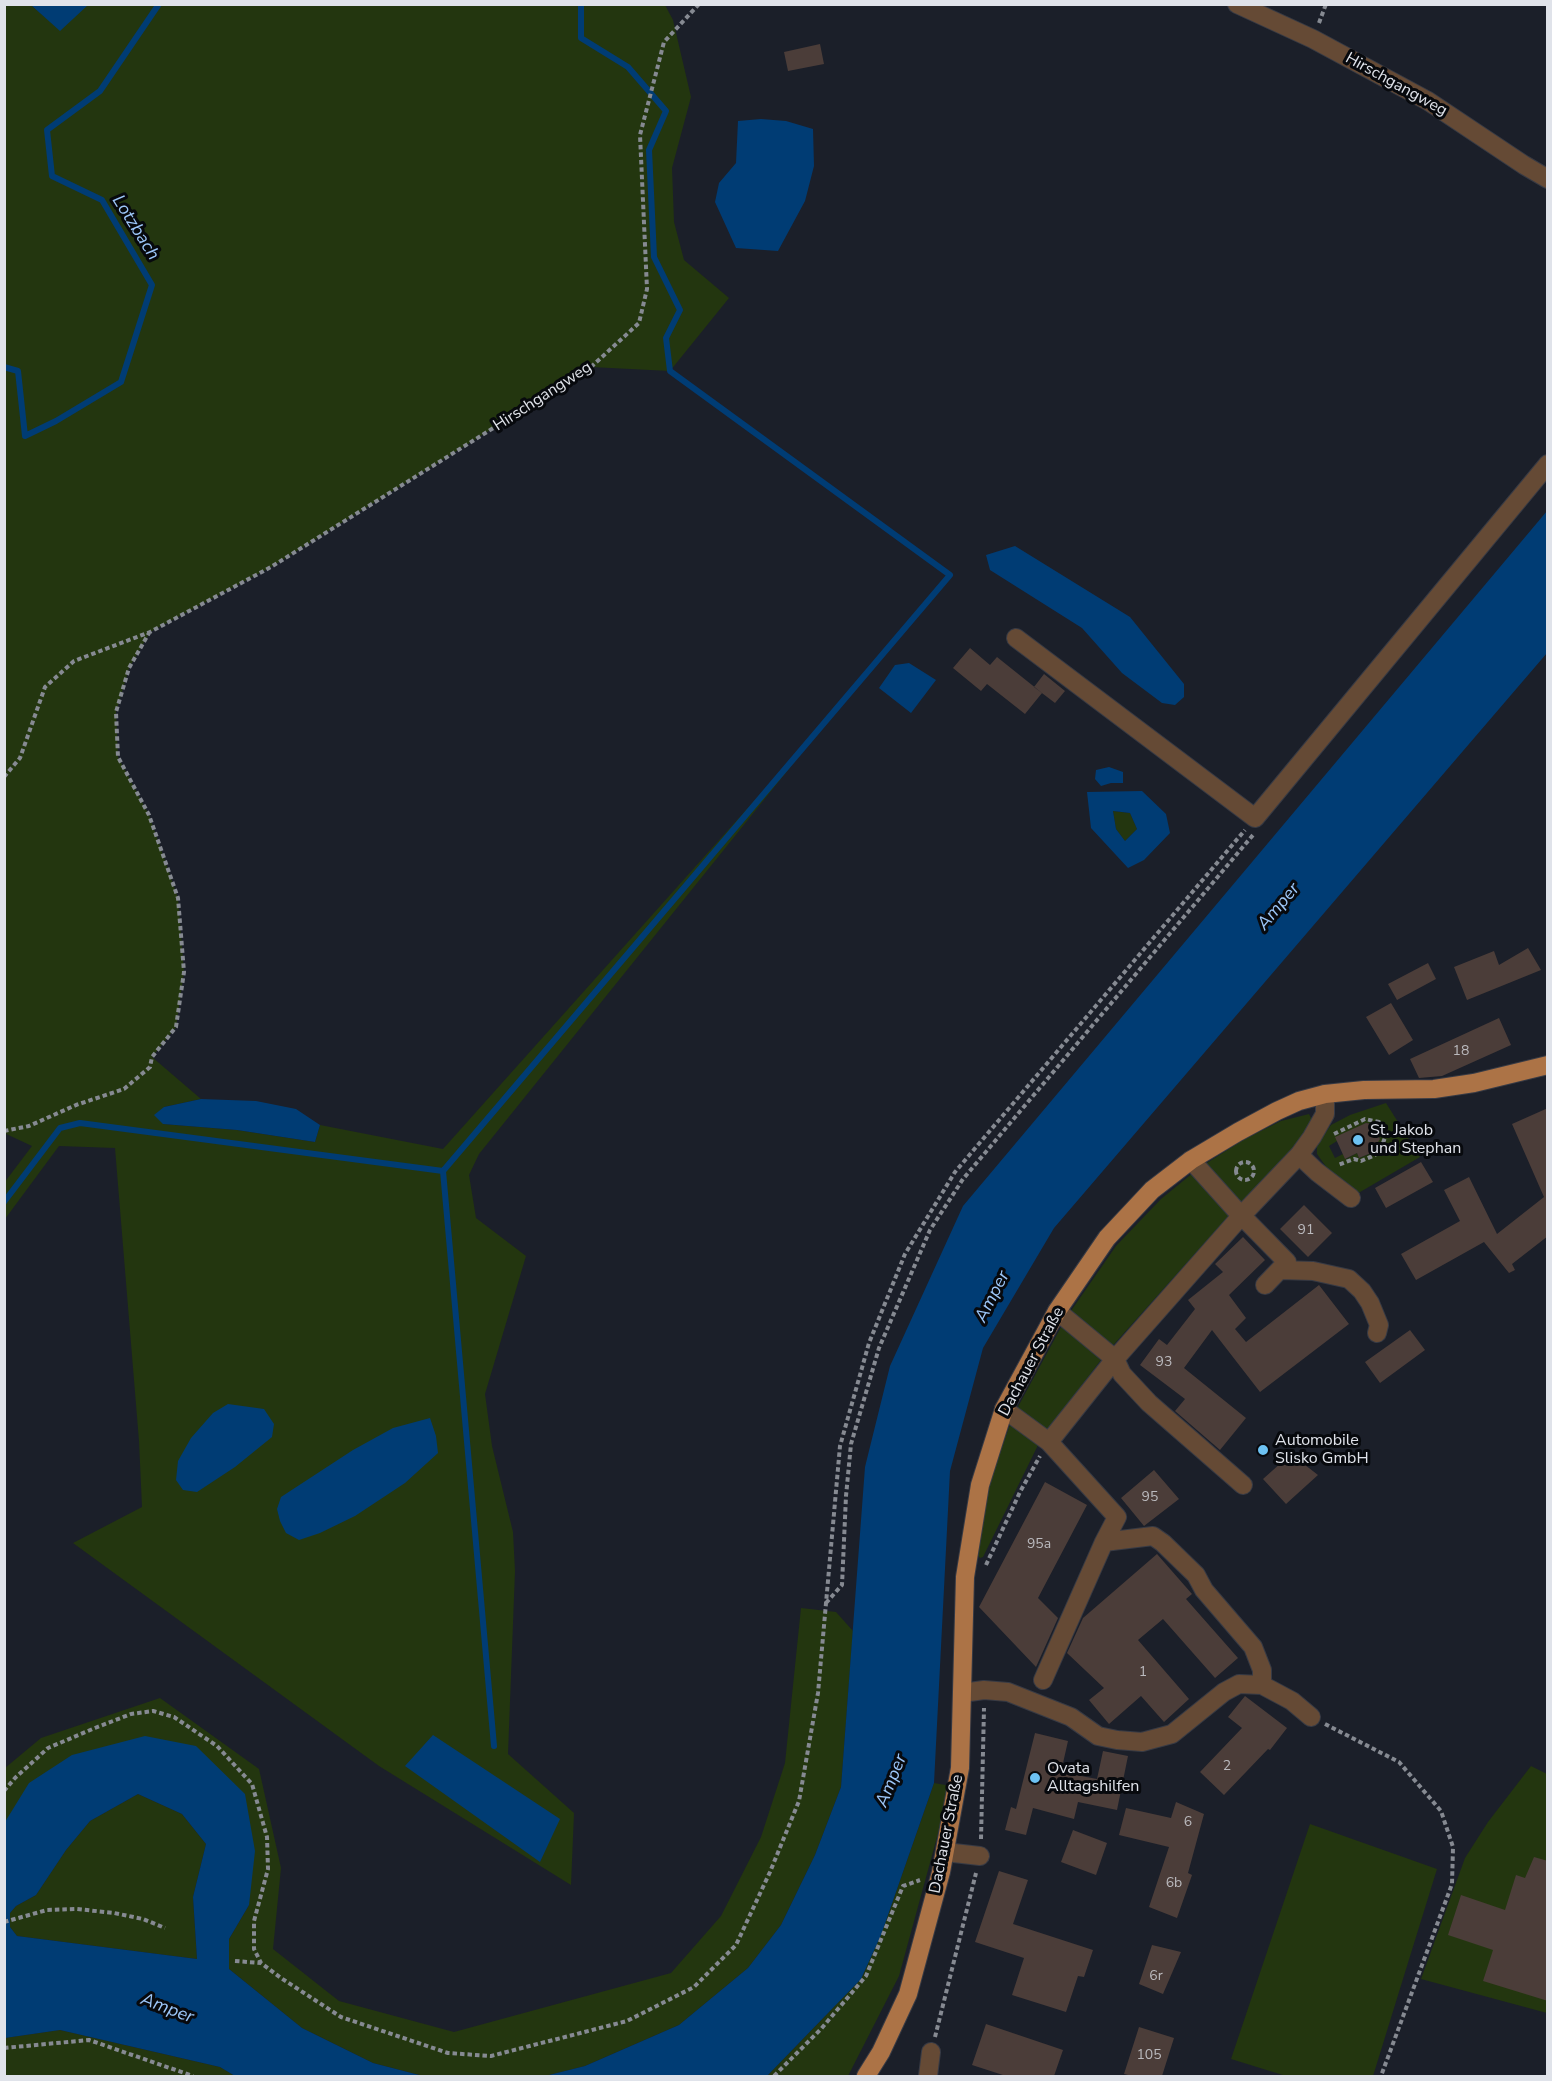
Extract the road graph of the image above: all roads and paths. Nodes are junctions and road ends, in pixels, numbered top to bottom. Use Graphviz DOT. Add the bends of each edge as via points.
graph roads {
  1 [pos="699,4"];
  2 [pos="1237,4"];
  3 [pos="1548,179"];
  4 [pos="1548,464"];
  5 [pos="150,632"];
  6 [pos="1016,638"];
  7 [pos="4,777"];
  8 [pos="1255,826"];
  9 [pos="1548,1065"];
  10 [pos="1325,1094"];
  11 [pos="4,1131"];
  12 [pos="1332,1135"];
  13 [pos="1299,1155"];
  14 [pos="1191,1160"];
  15 [pos="1333,1163"];
  16 [pos="1252,1165"];
  17 [pos="1351,1198"];
  18 [pos="1242,1215"];
  19 [pos="1280,1270"];
  20 [pos="1265,1285"];
  21 [pos="1057,1311"];
  22 [pos="1377,1333"];
  23 [pos="1115,1359"];
  24 [pos="1004,1409"];
  25 [pos="1049,1442"];
  26 [pos="1244,1485"];
  27 [pos="1104,1542"];
  28 [pos="985,1568"];
  29 [pos="825,1603"];
  30 [pos="1043,1680"];
  31 [pos="1262,1685"];
  32 [pos="962,1693"];
  33 [pos="1311,1717"];
  34 [pos="4,1791"];
  35 [pos="945,1852"];
  36 [pos="980,1856"];
  37 [pos="941,1872"];
  38 [pos="4,1922"];
  39 [pos="165,1928"];
  40 [pos="235,1961"];
  41 [pos="261,1963"];
  42 [pos="4,2048"];
  43 [pos="931,2052"];
  44 [pos="193,2076"];
  45 [pos="774,2076"];
  46 [pos="866,2076"];
  47 [pos="928,2076"];
  48 [pos="1381,2076"];
  1 -- 5 [label="path, Hirschgangweg" via="664,42 640,135 647,289 639,323 591,367 271,567"];
  2 -- 3 [label="street, Hirschgangweg" via="1313,39 1428,101"];
  4 -- 8 [label="street"];
  5 -- 7 [label="path, Hirschgangweg" via="74,661 45,687 21,758"];
  5 -- 11 [label="path" via="129,668 116,712 118,757 149,815 178,898 184,972 176,1027 152,1057 150,1066 124,1089"];
  6 -- 8 [label="street"];
  8 -- 29 [label="path" via="963,1179 930,1230 879,1348 851,1444 842,1585"];
  8 -- 29 [label="path" via="955,1172 905,1254 869,1343 840,1446"];
  9 -- 10 [label="main road, Dachauer Straße" via="1434,1089"];
  10 -- 13 [label="street" via="1325,1114"];
  10 -- 14 [label="main road, Dachauer Straße" via="1299,1101"];
  12 -- 15 [label="path" via="1365,1119 1378,1122 1386,1135 1375,1155 1361,1161"];
  13 -- 17 [label="street"];
  13 -- 18 [label="street"];
  14 -- 18 [label="street"];
  14 -- 21 [label="main road, Dachauer Straße" via="1152,1190 1107,1238"];
  16 -- 16 [label="path" via="1239,1165 1238,1178 1251,1178"];
  18 -- 19 [label="street" via="1287,1262"];
  18 -- 23 [label="street"];
  19 -- 20 [label="street"];
  19 -- 22 [label="street" via="1312,1271 1349,1280 1370,1303"];
  21 -- 23 [label="street"];
  21 -- 24 [label="main road, Dachauer Straße"];
  23 -- 25 [label="street"];
  23 -- 26 [label="street" via="1122,1374 1149,1402"];
  24 -- 25 [label="street"];
  24 -- 32 [label="main road, Dachauer Straße" via="980,1485 965,1577"];
  25 -- 27 [label="street" via="1117,1517"];
  25 -- 28 [label="path" via="1020,1492"];
  27 -- 30 [label="street"];
  27 -- 31 [label="street" via="1154,1536 1163,1543 1196,1575 1204,1590 1253,1647 1262,1670"];
  29 -- 41 [label="path" via="818,1693 799,1801 736,1945 694,1986 627,2021 491,2056 448,2053 341,2017"];
  31 -- 32 [label="street" via="1239,1684 1172,1734 1142,1742 1098,1736 1071,1717 1008,1692"];
  31 -- 33 [label="street" via="1292,1701"];
  32 -- 35 [label="main road, Dachauer Straße" via="960,1768"];
  33 -- 48 [label="path" via="1399,1762 1441,1811 1453,1847 1452,1884"];
  34 -- 41 [label="path" via="48,1748 131,1714 153,1711 174,1717 217,1746 252,1784 267,1837 268,1869 254,1920 254,1949"];
  35 -- 36 [label="street"];
  35 -- 37 [label="main road, Dachauer Straße"];
  37 -- 45 [label="path" via="903,1886 866,1976 821,2030"];
  37 -- 46 [label="main road, Dachauer Straße" via="908,1994"];
  38 -- 39 [label="path" via="47,1910 77,1910 114,1913"];
  40 -- 41 [label="path"];
  42 -- 44 [label="path" via="89,2040"];
  43 -- 47 [label="street"];
}
